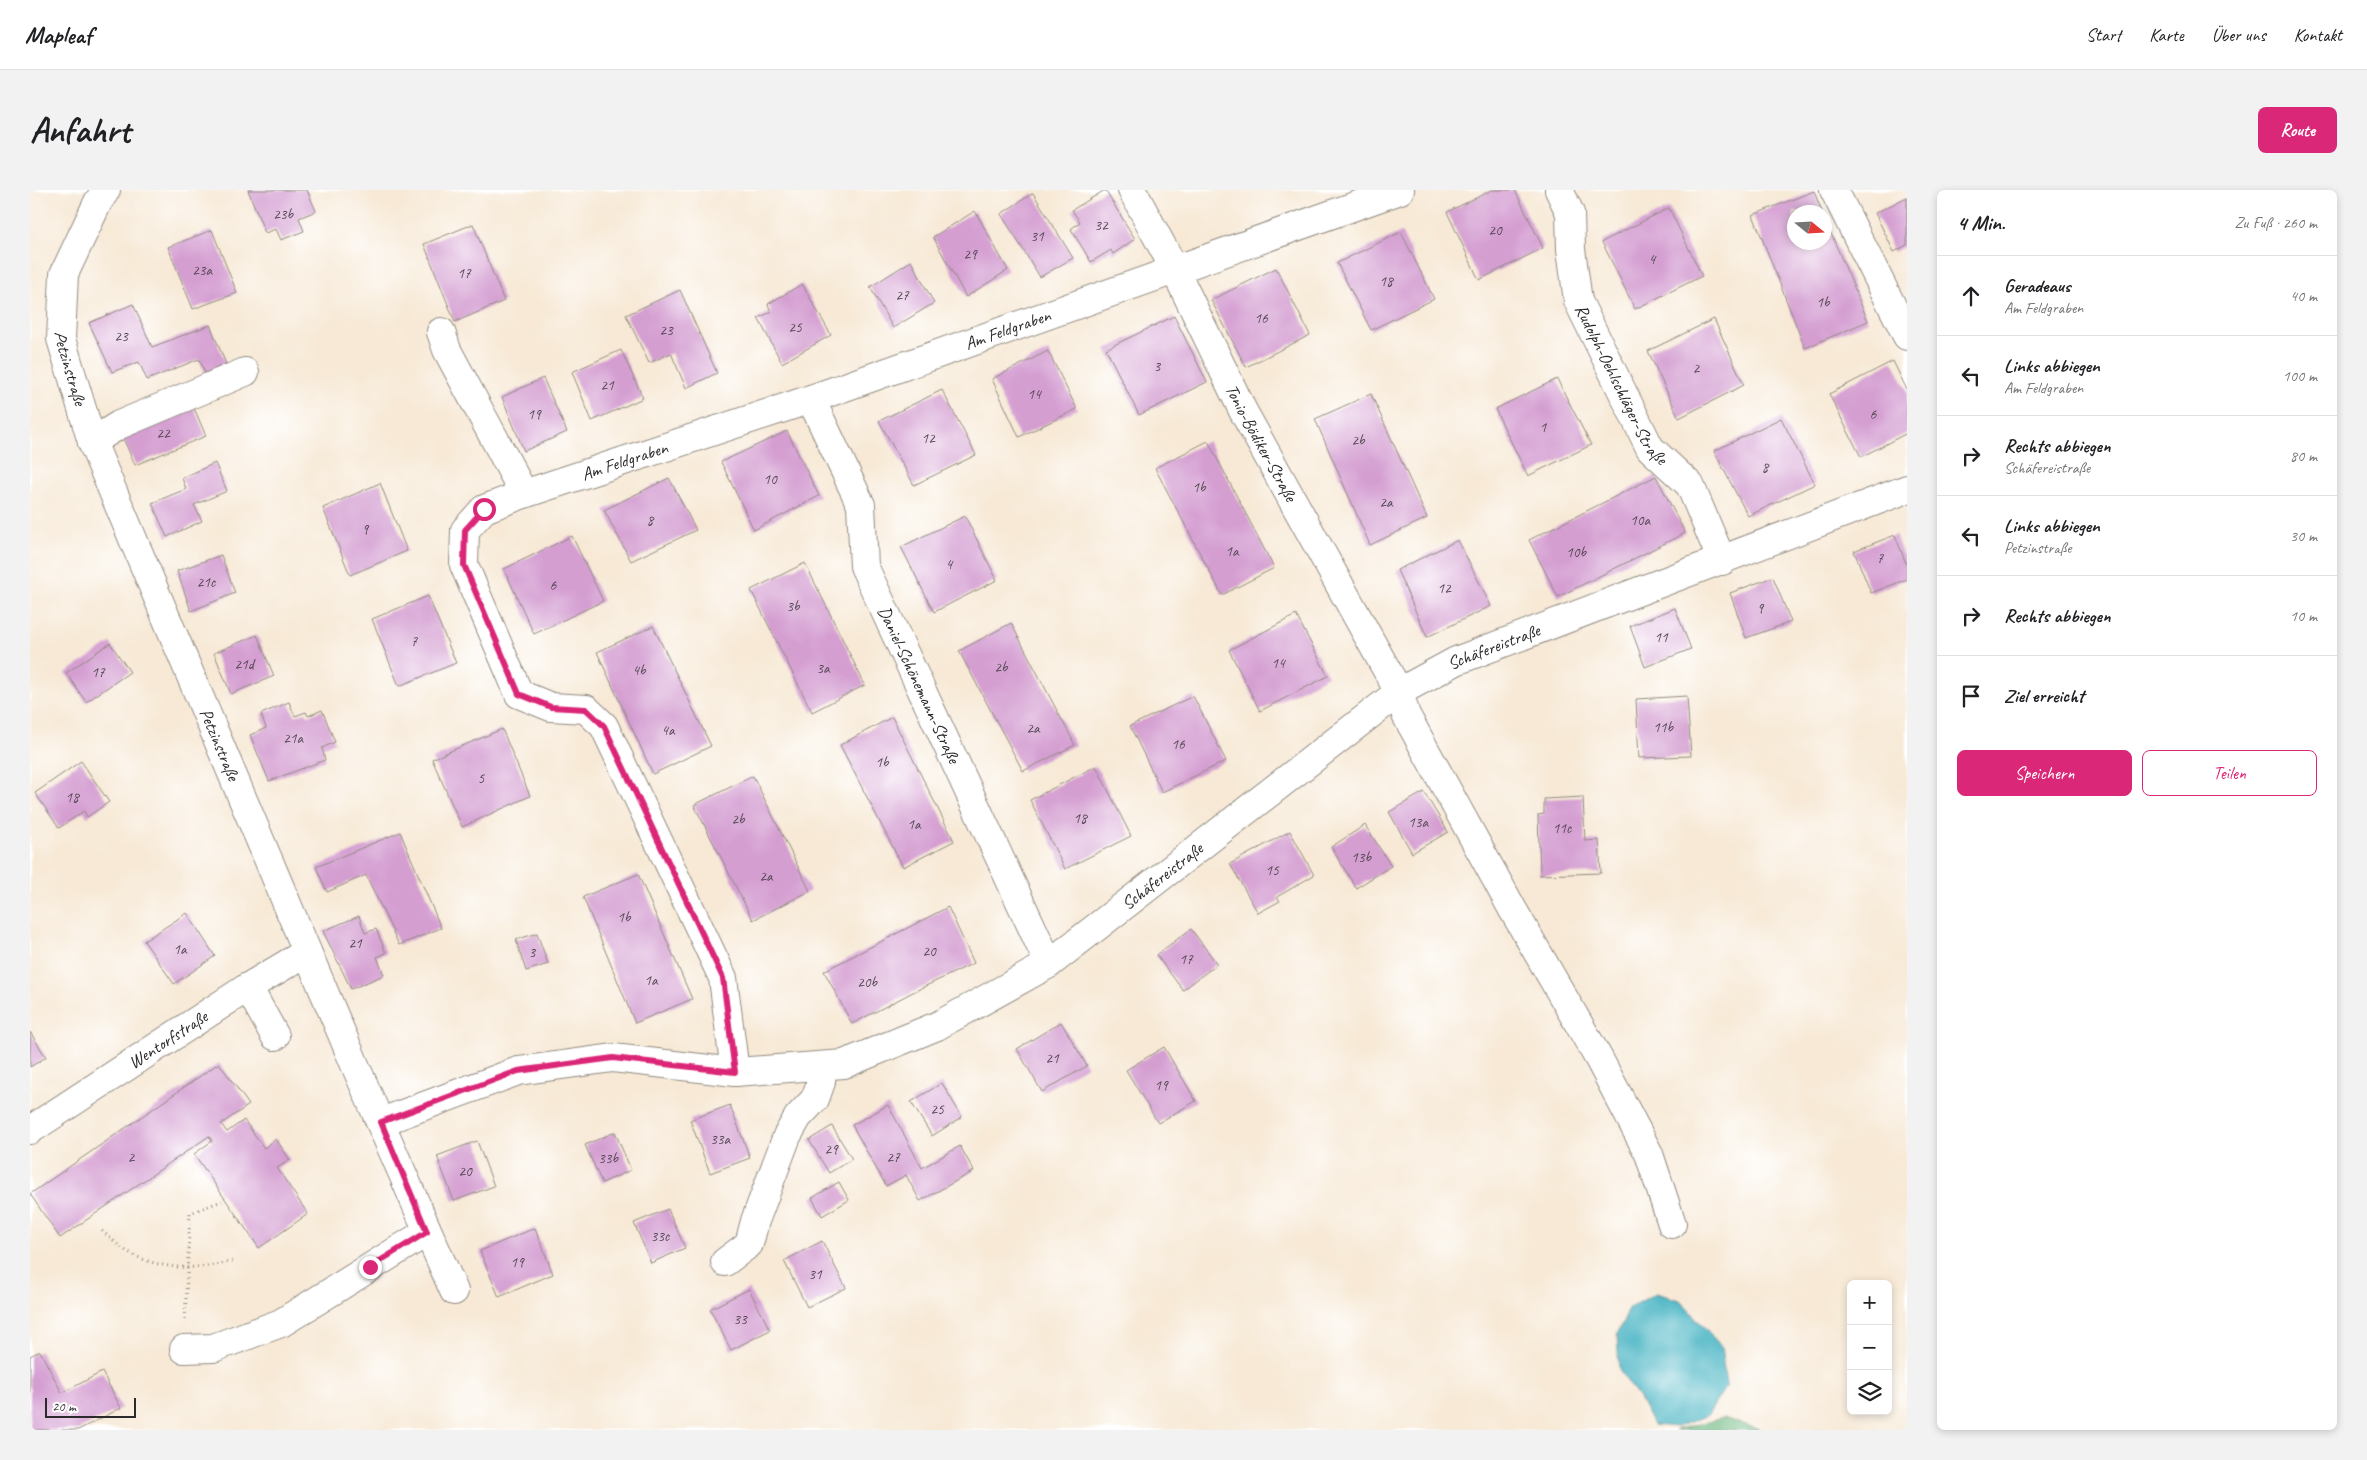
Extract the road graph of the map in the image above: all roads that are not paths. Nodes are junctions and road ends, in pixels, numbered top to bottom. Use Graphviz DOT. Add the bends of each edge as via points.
graph roads {
  1 [pos="106,190"];
  2 [pos="1132,190"];
  3 [pos="1400,190"];
  4 [pos="1559,190"];
  5 [pos="1834,190"];
  6 [pos="1175,270"];
  7 [pos="442,332"];
  8 [pos="1907,336"];
  9 [pos="245,372"];
  10 [pos="810,399"];
  11 [pos="92,442"];
  12 [pos="1907,489"];
  13 [pos="524,494"];
  14 [pos="1722,561"];
  15 [pos="1399,692"];
  16 [pos="306,952"];
  17 [pos="1049,964"];
  18 [pos="248,988"];
  19 [pos="275,1036"];
  20 [pos="822,1066"];
  21 [pos="735,1072"];
  22 [pos="381,1122"];
  23 [pos="30,1130"];
  24 [pos="1672,1224"];
  25 [pos="427,1232"];
  26 [pos="725,1262"];
  27 [pos="454,1291"];
  28 [pos="184,1350"];
  1 -- 11 [label="street, Petzinstraße" via="64,274 61,339"];
  2 -- 6 [label="street, Tonio-Bödiker-Straße"];
  3 -- 6 [label="street, Am Feldgraben"];
  4 -- 14 [label="street, Rudolph-Oehlschläger-Straße" via="1570,213 1570,249 1578,301 1650,448 1690,485"];
  5 -- 8 [label="street"];
  6 -- 10 [label="street, Am Feldgraben"];
  6 -- 15 [label="street, Tonio-Bödiker-Straße" via="1243,411"];
  7 -- 13 [label="street" via="447,350"];
  9 -- 11 [label="street" via="119,425"];
  10 -- 13 [label="street, Am Feldgraben"];
  10 -- 17 [label="street, Daniel-Schönemann-Straße" via="861,506 864,566"];
  11 -- 16 [label="street, Petzinstraße"];
  12 -- 14 [label="street, Schäfereistraße"];
  13 -- 21 [label="street, Am Feldgraben" via="484,509 465,530 464,565 519,694 551,707 586,709 604,726 723,978"];
  14 -- 15 [label="street, Schäfereistraße" via="1456,661"];
  15 -- 17 [label="street, Schäfereistraße"];
  15 -- 24 [label="street, Tonio-Bödiker-Straße" via="1406,715 1649,1154"];
  16 -- 18 [label="street, Wentorfstraße"];
  16 -- 22 [label="street, Petzinstraße" via="346,1066"];
  17 -- 20 [label="street, Schäfereistraße" via="936,1026 844,1064"];
  18 -- 19 [label="street"];
  18 -- 23 [label="street, Wentorfstraße"];
  20 -- 21 [label="street, Schäfereistraße"];
  20 -- 26 [label="street" via="815,1100 798,1117 787,1136 754,1221 749,1244"];
  21 -- 22 [label="street, Schäfereistraße" via="613,1058 518,1071"];
  22 -- 25 [label="street, Petzinstraße"];
  25 -- 27 [label="street, Petzinstraße"];
  25 -- 28 [label="street" via="366,1259 281,1323 213,1348"];
}
